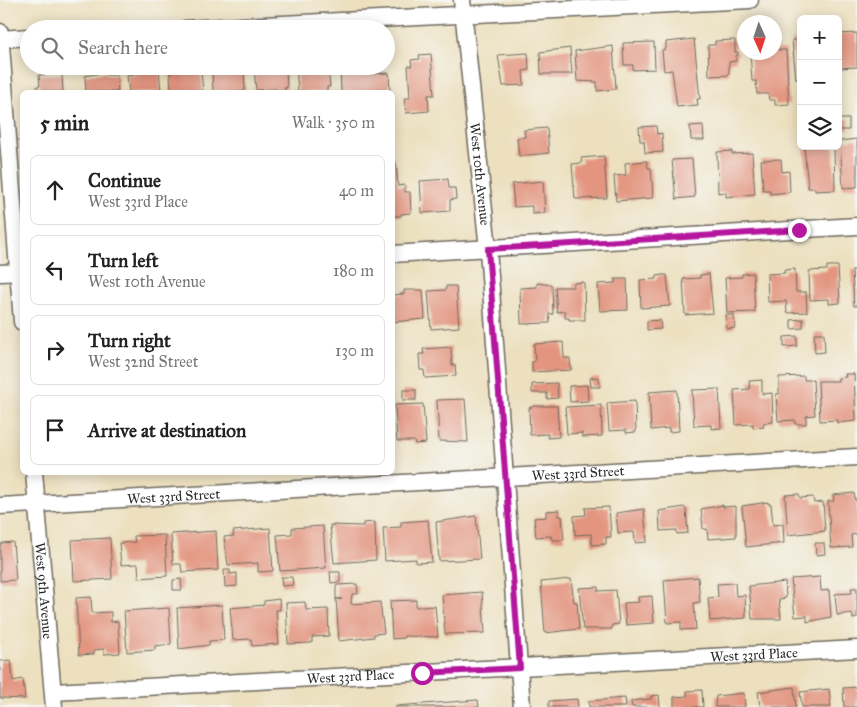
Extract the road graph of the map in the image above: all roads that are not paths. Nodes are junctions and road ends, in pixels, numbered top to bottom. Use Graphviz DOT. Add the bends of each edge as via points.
graph roads {
  1 [pos="750,0"];
  2 [pos="698,1"];
  3 [pos="462,7"];
  4 [pos="298,20"];
  5 [pos="0,32"];
  6 [pos="20,38"];
  7 [pos="0,39"];
  8 [pos="857,226"];
  9 [pos="488,249"];
  10 [pos="395,254"];
  11 [pos="20,261"];
  12 [pos="20,272"];
  13 [pos="0,274"];
  14 [pos="857,457"];
  15 [pos="34,475"];
  16 [pos="505,476"];
  17 [pos="36,504"];
  18 [pos="0,506"];
  19 [pos="857,649"];
  20 [pos="520,668"];
  21 [pos="53,700"];
  22 [pos="522,707"];
  1 -- 2 [label="street"];
  2 -- 3 [label="street"];
  3 -- 4 [label="street"];
  3 -- 9 [label="street, West 10th Avenue"];
  5 -- 7 [label="street"];
  6 -- 7 [label="street"];
  7 -- 11 [label="street"];
  8 -- 9 [label="street"];
  9 -- 10 [label="street"];
  9 -- 16 [label="street, West 10th Avenue"];
  12 -- 13 [label="street"];
  14 -- 16 [label="street, West 33rd Street"];
  15 -- 17 [label="street, West 9th Avenue"];
  16 -- 17 [label="street, West 33rd Street"];
  16 -- 20 [label="street, West 10th Avenue"];
  17 -- 18 [label="street, West 33rd Street"];
  17 -- 21 [label="street, West 9th Avenue"];
  19 -- 20 [label="street, West 33rd Place"];
  20 -- 21 [label="street, West 33rd Place"];
  20 -- 22 [label="street, West 10th Avenue"];
}
